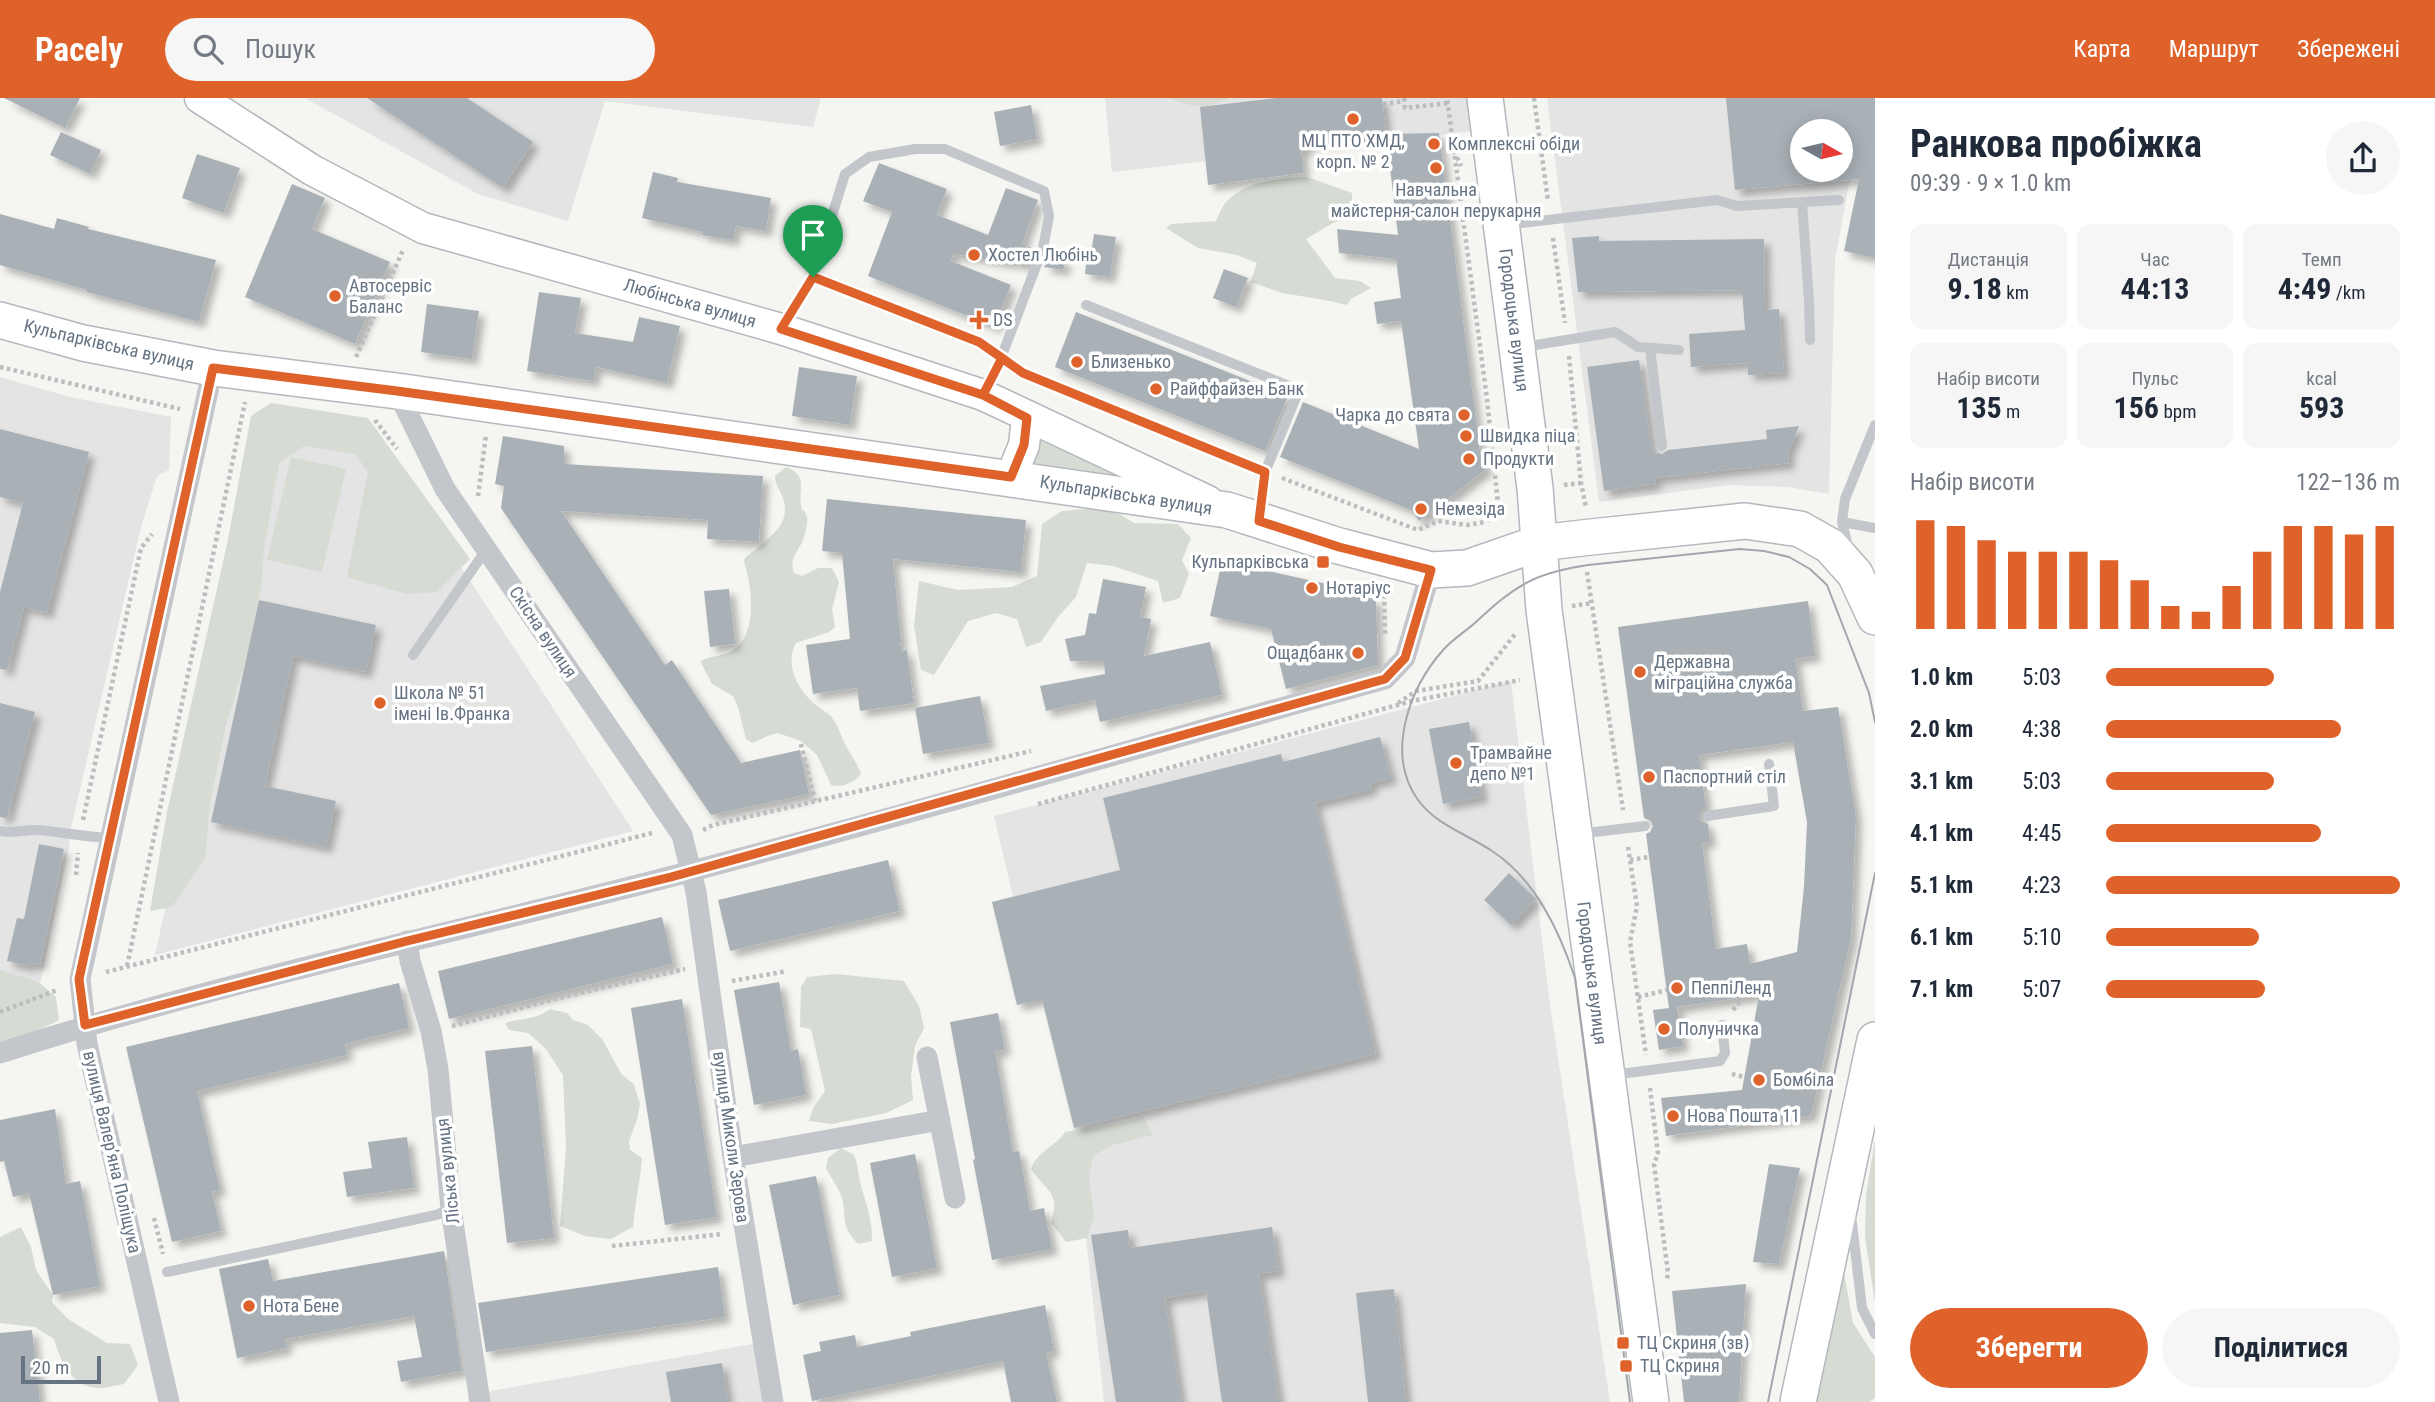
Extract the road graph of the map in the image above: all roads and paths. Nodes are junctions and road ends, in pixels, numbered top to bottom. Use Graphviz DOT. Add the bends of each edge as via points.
graph roads {
  1 [pos="200,98"];
  2 [pos="1485,98"];
  3 [pos="1534,98"];
  4 [pos="1404,100"];
  5 [pos="1447,100"];
  6 [pos="1383,104"];
  7 [pos="1536,153"];
  8 [pos="1543,161"];
  9 [pos="1839,200"];
  10 [pos="1802,202"];
  11 [pos="1551,219"];
  12 [pos="1502,225"];
  13 [pos="404,247"];
  14 [pos="813,277"];
  15 [pos="1086,304"];
  16 [pos="0,320"];
  17 [pos="781,329"];
  18 [pos="1567,340"];
  19 [pos="1810,340"];
  20 [pos="1518,348"];
  21 [pos="1650,348"];
  22 [pos="1679,350"];
  23 [pos="342,357"];
  24 [pos="1002,358"];
  25 [pos="0,367"];
  26 [pos="213,368"];
  27 [pos="397,391"];
  28 [pos="983,395"];
  29 [pos="245,402"];
  30 [pos="186,411"];
  31 [pos="1027,418"];
  32 [pos="487,424"];
  33 [pos="1875,425"];
  34 [pos="1662,446"];
  35 [pos="1265,472"];
  36 [pos="1011,477"];
  37 [pos="1581,483"];
  38 [pos="485,506"];
  39 [pos="1243,515"];
  40 [pos="156,522"];
  41 [pos="1842,522"];
  42 [pos="1875,527"];
  43 [pos="1539,543"];
  44 [pos="486,550"];
  45 [pos="1431,570"];
  46 [pos="1587,572"];
  47 [pos="1855,574"];
  48 [pos="1384,582"];
  49 [pos="1592,603"];
  50 [pos="1568,606"];
  51 [pos="1875,617"];
  52 [pos="1522,624"];
  53 [pos="1385,644"];
  54 [pos="413,655"];
  55 [pos="1520,680"];
  56 [pos="801,744"];
  57 [pos="1037,750"];
  58 [pos="1769,764"];
  59 [pos="815,801"];
  60 [pos="1624,815"];
  61 [pos="1707,816"];
  62 [pos="698,821"];
  63 [pos="1645,826"];
  64 [pos="0,831"];
  65 [pos="652,833"];
  66 [pos="1574,834"];
  67 [pos="79,837"];
  68 [pos="109,838"];
  69 [pos="1628,847"];
  70 [pos="1649,858"];
  71 [pos="1630,860"];
  72 [pos="692,871"];
  73 [pos="75,878"];
  74 [pos="407,941"];
  75 [pos="127,966"];
  76 [pos="690,968"];
  77 [pos="787,971"];
  78 [pos="79,979"];
  79 [pos="728,982"];
  80 [pos="1667,990"];
  81 [pos="1638,997"];
  82 [pos="0,1012"];
  83 [pos="85,1025"];
  84 [pos="1721,1025"];
  85 [pos="430,1031"];
  86 [pos="1875,1040"];
  87 [pos="0,1053"];
  88 [pos="928,1057"];
  89 [pos="1648,1069"];
  90 [pos="1733,1075"];
  91 [pos="1606,1076"];
  92 [pos="1744,1077"];
  93 [pos="940,1120"];
  94 [pos="733,1157"];
  95 [pos="1847,1178"];
  96 [pos="955,1198"];
  97 [pos="451,1209"];
  98 [pos="732,1233"];
  99 [pos="612,1246"];
  100 [pos="167,1272"];
  101 [pos="1667,1283"];
  102 [pos="1875,1334"];
  103 [pos="169,1402"];
  104 [pos="480,1402"];
  105 [pos="773,1402"];
  106 [pos="1651,1402"];
  107 [pos="1797,1402"];
  1 -- 17 [label="main road, Любінська вулиця" via="312,170 423,228"];
  2 -- 5 [label="path"];
  2 -- 12 [label="main road, Городоцька вулиця"];
  3 -- 8 [label="path"];
  4 -- 5 [label="path" via="1405,108"];
  4 -- 6 [label="path"];
  5 -- 35 [label="path" via="1499,513 1485,522 1438,521 1418,530"];
  7 -- 8 [label="path"];
  8 -- 11 [label="path"];
  9 -- 10 [label="lane"];
  10 -- 11 [label="lane" via="1737,206 1717,200"];
  10 -- 19 [label="lane"];
  11 -- 12 [label="lane"];
  11 -- 18 [label="path"];
  12 -- 20 [label="main road, Городоцька вулиця"];
  13 -- 23 [label="path" via="356,358"];
  14 -- 17 [label="lane"];
  14 -- 24 [label="path" via="979,342"];
  14 -- 24 [label="lane" via="845,174 869,157 945,149 1044,191 1049,216 1043,248"];
  15 -- 35 [label="lane" via="1299,390"];
  16 -- 26 [label="main road, Кульпарківська вулиця" via="83,343"];
  17 -- 28 [label="main road, Любінська вулиця"];
  18 -- 20 [label="lane"];
  18 -- 21 [label="lane" via="1615,332 1638,347"];
  18 -- 37 [label="path"];
  20 -- 43 [label="main road, Городоцька вулиця"];
  21 -- 22 [label="lane"];
  21 -- 34 [label="lane"];
  24 -- 28 [label="lane"];
  24 -- 35 [label="path" via="1023,373"];
  25 -- 30 [label="path"];
  26 -- 27 [label="main road, Кульпарківська вулиця"];
  26 -- 68 [label="street, вулиця Валерʼяна Поліщука"];
  27 -- 36 [label="main road, Кульпарківська вулиця"];
  27 -- 44 [label="street, Скісна вулиця" via="445,489"];
  28 -- 31 [label="main road, Любінська вулиця"];
  29 -- 75 [label="path"];
  31 -- 36 [label="main road" via="1024,445"];
  31 -- 39 [label="main road, Любінська вулиця"];
  32 -- 38 [label="path" via="478,495"];
  33 -- 41 [label="lane" via="1845,499"];
  35 -- 39 [label="lane"];
  36 -- 39 [label="main road, Кульпарківська вулиця"];
  39 -- 45 [label="main road, Кульпарківська вулиця" via="1339,547"];
  40 -- 67 [label="path" via="141,548"];
  41 -- 42 [label="lane"];
  41 -- 47 [label="lane"];
  43 -- 45 [label="main road, Кульпарківська вулиця" via="1467,568"];
  43 -- 47 [label="main road" via="1745,521 1800,529 1830,546"];
  43 -- 66 [label="main road, Городоцька вулиця"];
  44 -- 54 [label="lane"];
  44 -- 72 [label="street, Скісна вулиця" via="682,835"];
  45 -- 72 [label="street" via="1405,658 1385,679"];
  46 -- 49 [label="path"];
  47 -- 51 [label="main road"];
  48 -- 53 [label="path"];
  49 -- 50 [label="path"];
  49 -- 60 [label="path"];
  52 -- 55 [label="path" via="1478,681 1416,691 1395,705"];
  56 -- 59 [label="path"];
  57 -- 59 [label="path"];
  58 -- 61 [label="lane" via="1774,806"];
  59 -- 62 [label="path" via="703,830"];
  63 -- 66 [label="lane"];
  64 -- 67 [label="lane" via="37,830"];
  65 -- 75 [label="path"];
  66 -- 91 [label="main road, Городоцька вулиця"];
  67 -- 68 [label="lane"];
  67 -- 73 [label="path"];
  68 -- 78 [label="street, вулиця Валерʼяна Поліщука"];
  69 -- 71 [label="path"];
  70 -- 71 [label="path"];
  71 -- 81 [label="path" via="1637,906 1630,942"];
  72 -- 74 [label="street"];
  72 -- 94 [label="street, вулиця Миколи Зерова"];
  74 -- 83 [label="street"];
  74 -- 85 [label="street, Ліська вулиця"];
  75 -- 78 [label="path"];
  76 -- 85 [label="path"];
  77 -- 79 [label="path"];
  78 -- 82 [label="path"];
  78 -- 83 [label="street, вулиця Валерʼяна Поліщука"];
  80 -- 81 [label="path"];
  81 -- 89 [label="path"];
  83 -- 87 [label="street"];
  83 -- 103 [label="street, вулиця Валерʼяна Поліщука"];
  84 -- 89 [label="lane" via="1725,1053 1720,1061"];
  85 -- 97 [label="street, Ліська вулиця"];
  86 -- 95 [label="main road"];
  88 -- 93 [label="street"];
  89 -- 91 [label="lane"];
  89 -- 101 [label="path"];
  90 -- 92 [label="path"];
  91 -- 106 [label="main road, Городоцька вулиця"];
  93 -- 94 [label="street"];
  93 -- 96 [label="street"];
  94 -- 105 [label="street, вулиця Миколи Зерова"];
  95 -- 102 [label="lane" via="1862,1308"];
  95 -- 107 [label="main road"];
  97 -- 100 [label="lane"];
  97 -- 104 [label="street, Ліська вулиця"];
  98 -- 99 [label="path"];
}
